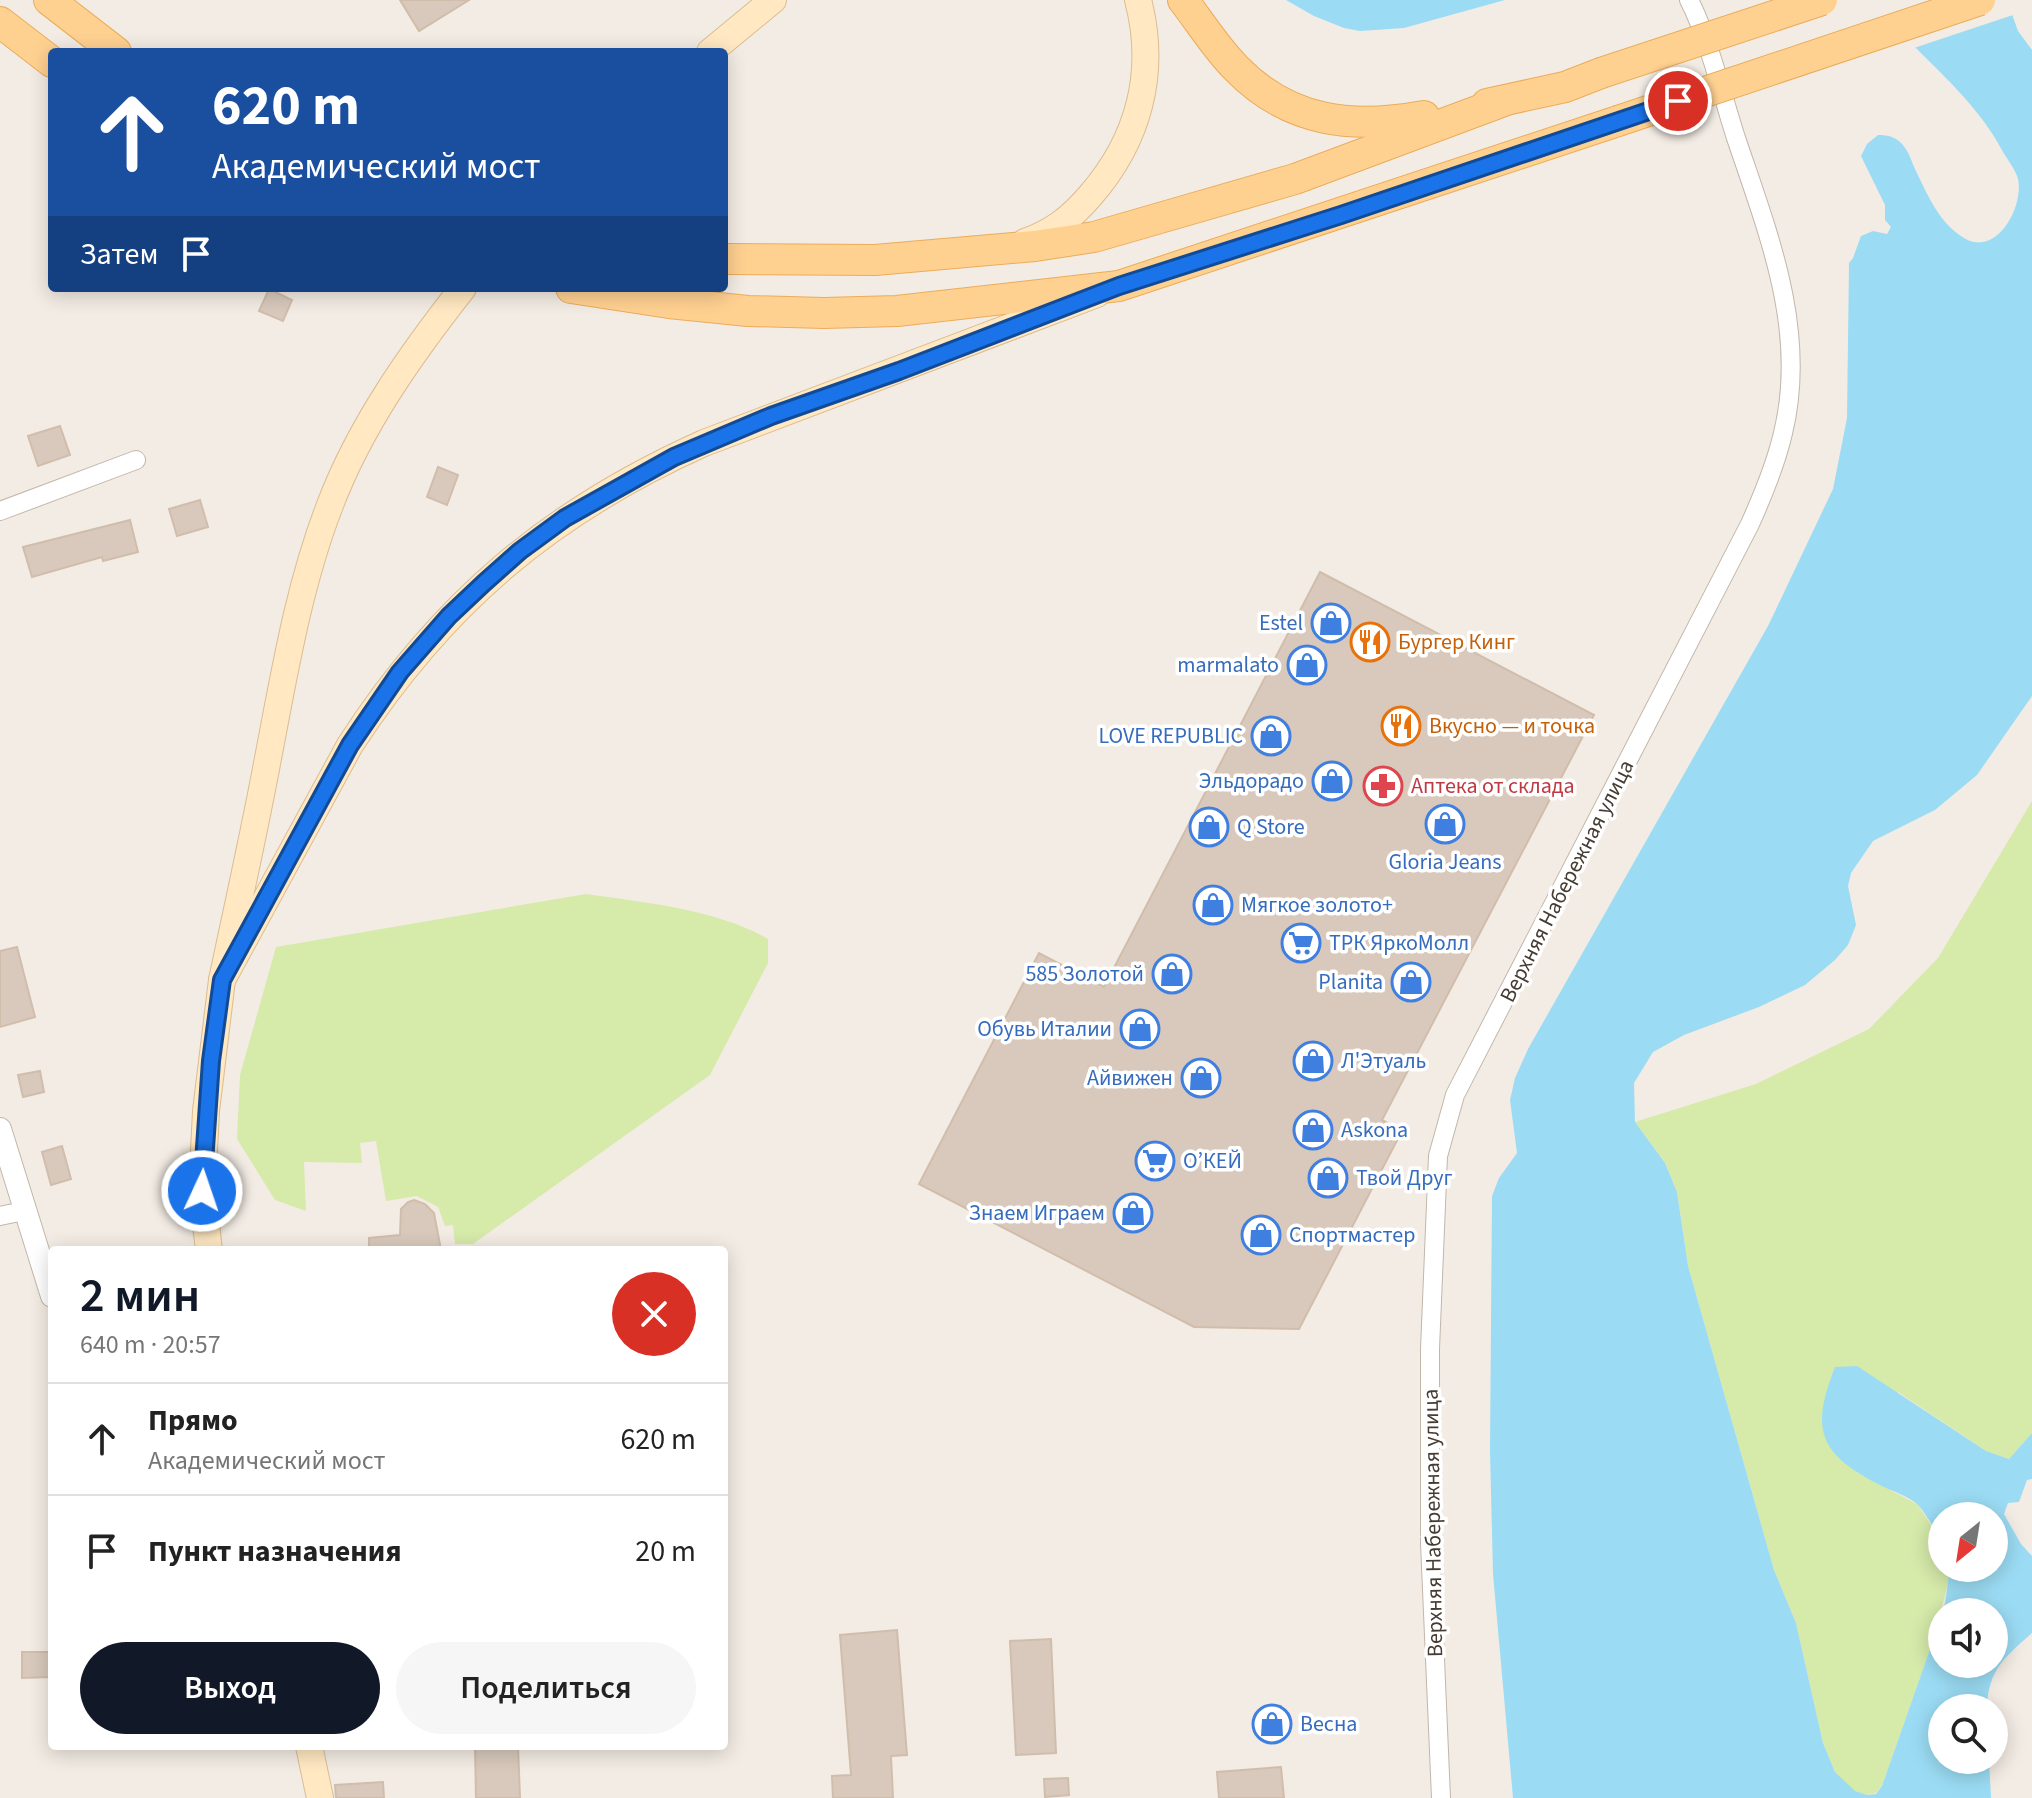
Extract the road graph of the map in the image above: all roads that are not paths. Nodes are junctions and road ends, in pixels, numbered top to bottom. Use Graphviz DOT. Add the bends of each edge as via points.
graph roads {
  1 [pos="49,0"];
  2 [pos="773,0"];
  3 [pos="1138,0"];
  4 [pos="1183,0"];
  5 [pos="1689,0"];
  6 [pos="1822,0"];
  7 [pos="1980,0"];
  8 [pos="0,22"];
  9 [pos="111,48"];
  10 [pos="715,48"];
  11 [pos="48,59"];
  12 [pos="1504,101"];
  13 [pos="1013,247"];
  14 [pos="728,259"];
  15 [pos="1119,286"];
  16 [pos="460,292"];
  17 [pos="597,292"];
  18 [pos="136,460"];
  19 [pos="0,511"];
  20 [pos="222,980"];
  21 [pos="0,1129"];
  22 [pos="24,1211"];
  23 [pos="0,1216"];
  24 [pos="209,1246"];
  25 [pos="48,1284"];
  26 [pos="310,1750"];
  27 [pos="320,1798"];
  28 [pos="1441,1798"];
  1 -- 9 [label="main road"];
  2 -- 10 [label="main road"];
  3 -- 13 [label="main road" via="1146,40 1145,76 1133,130 1118,160 1076,213 1055,229"];
  4 -- 12 [label="main road" via="1248,80 1308,114 1349,123 1384,123"];
  5 -- 28 [label="street, Верхняя Набережная улица" via="1781,281 1790,333 1787,413 1750,524 1455,1095 1438,1156 1430,1349 1430,1543"];
  6 -- 12 [label="main road, bridge" via="1565,87"];
  7 -- 15 [label="main road, bridge"];
  8 -- 11 [label="main road"];
  12 -- 13 [label="main road" via="1208,206 1094,237"];
  13 -- 14 [label="main road" via="875,260"];
  15 -- 17 [label="main road" via="897,311 824,313 748,311"];
  15 -- 20 [label="main road" via="684,452 565,518 520,551 449,616 374,708"];
  16 -- 20 [label="main road" via="381,402 330,503 291,638"];
  18 -- 19 [label="street"];
  20 -- 24 [label="main road" via="204,1151"];
  21 -- 22 [label="street"];
  22 -- 23 [label="street"];
  22 -- 25 [label="street"];
  26 -- 27 [label="main road"];
}
